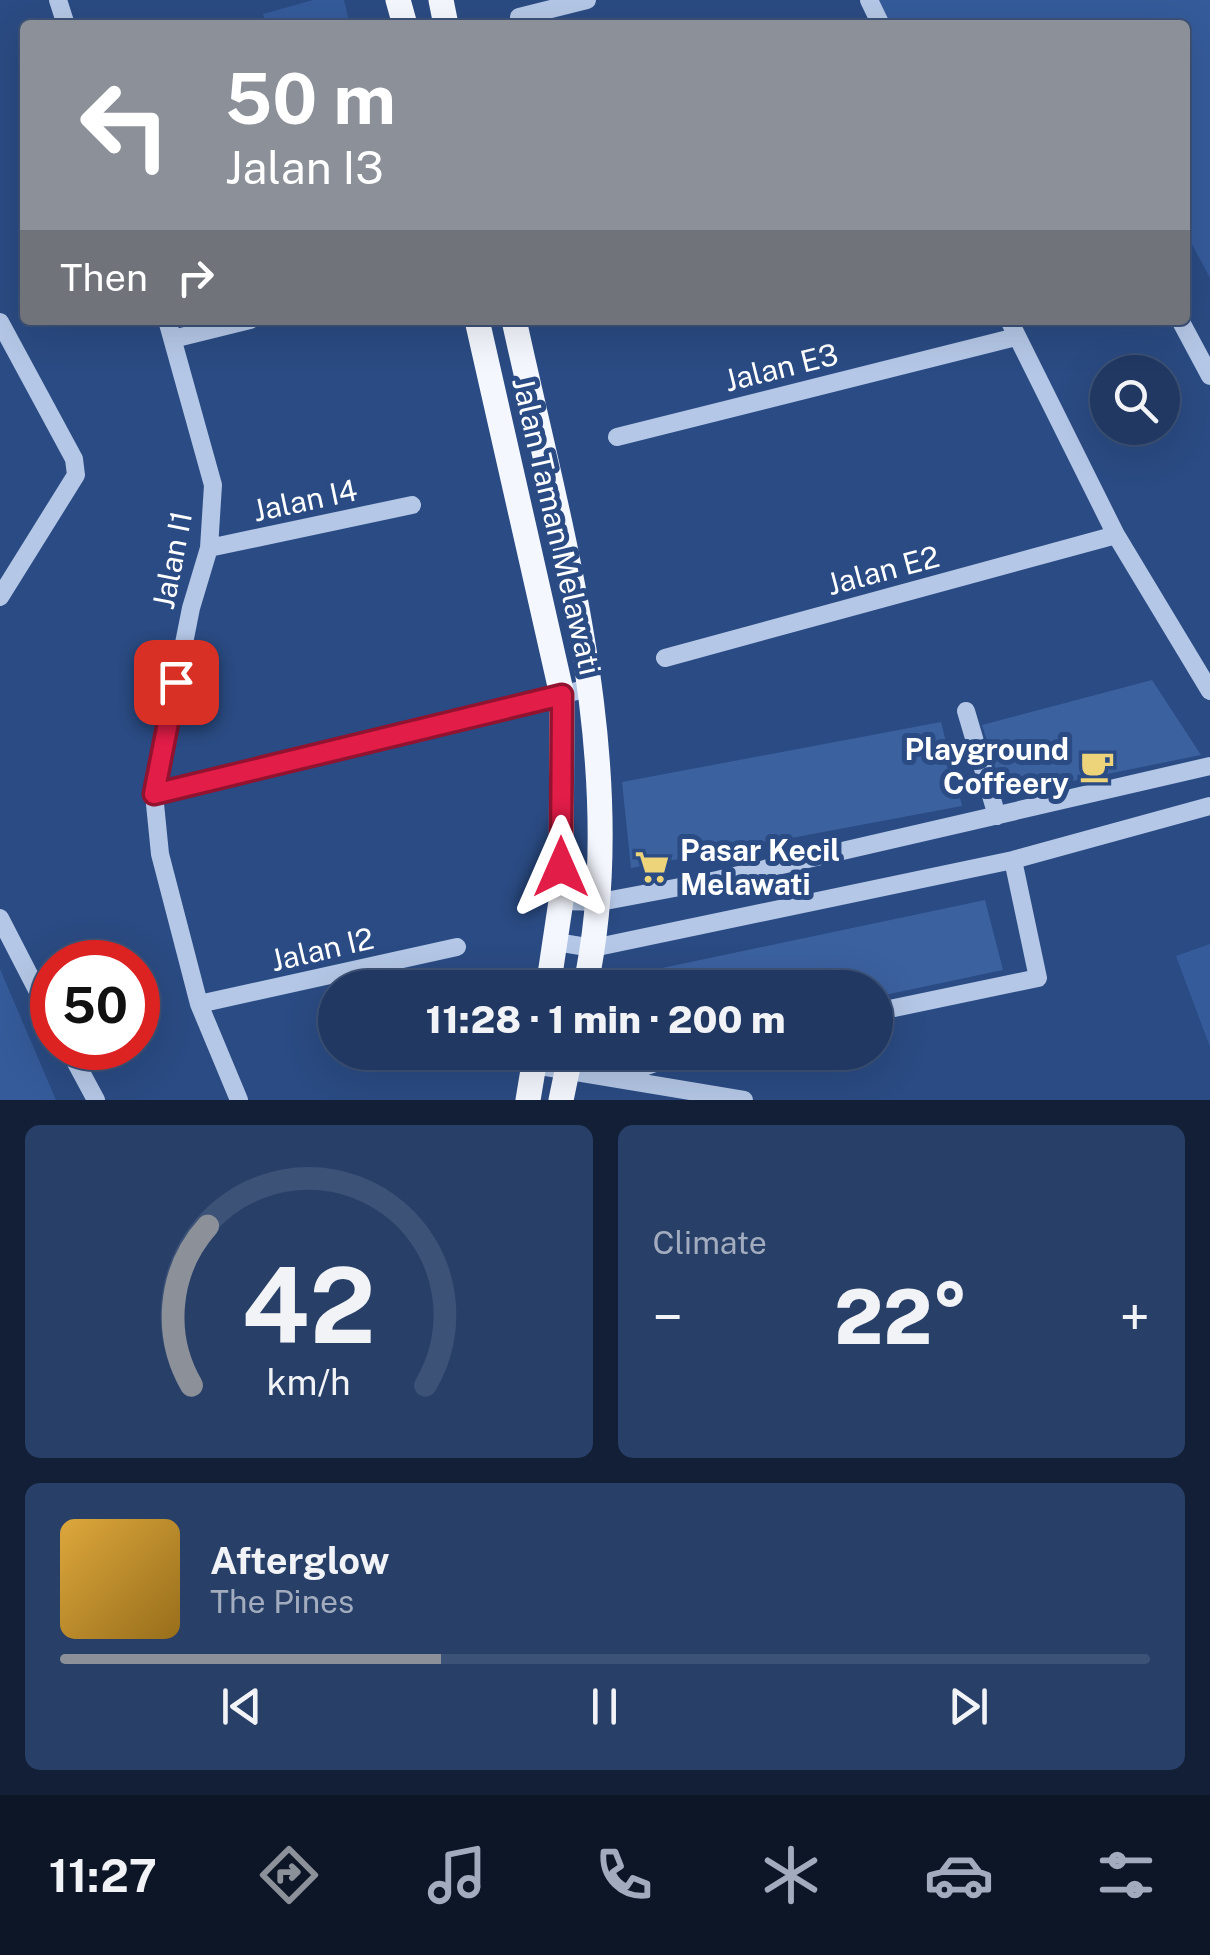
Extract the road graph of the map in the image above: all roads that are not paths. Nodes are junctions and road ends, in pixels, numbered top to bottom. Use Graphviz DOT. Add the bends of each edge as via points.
graph roads {
  1 [pos="586,0"];
  2 [pos="519,17"];
  3 [pos="0,322"];
  4 [pos="169,325"];
  5 [pos="229,325"];
  6 [pos="478,325"];
  7 [pos="515,325"];
  8 [pos="1183,325"];
  9 [pos="1012,328"];
  10 [pos="173,338"];
  11 [pos="1210,376"];
  12 [pos="617,437"];
  13 [pos="412,506"];
  14 [pos="1116,535"];
  15 [pos="209,548"];
  16 [pos="0,596"];
  17 [pos="665,658"];
  18 [pos="589,688"];
  19 [pos="1210,691"];
  20 [pos="562,695"];
  21 [pos="966,711"];
  22 [pos="1210,766"];
  23 [pos="154,794"];
  24 [pos="1210,806"];
  25 [pos="998,816"];
  26 [pos="1013,860"];
  27 [pos="561,901"];
  28 [pos="600,902"];
  29 [pos="0,918"];
  30 [pos="556,942"];
  31 [pos="457,947"];
  32 [pos="594,948"];
  33 [pos="551,970"];
  34 [pos="589,970"];
  35 [pos="30,976"];
  36 [pos="199,1004"];
  37 [pos="893,1008"];
  38 [pos="80,1070"];
  39 [pos="535,1070"];
  40 [pos="567,1070"];
  41 [pos="590,1070"];
  42 [pos="635,1070"];
  43 [pos="613,1078"];
  44 [pos="535,1099"];
  45 [pos="96,1100"];
  46 [pos="239,1100"];
  47 [pos="561,1100"];
  48 [pos="744,1100"];
  1 -- 2 [label="street"];
  3 -- 16 [label="street" via="74,459 76,475"];
  4 -- 10 [label="street, Jalan I1"];
  5 -- 10 [label="street"];
  6 -- 20 [label="main road, Jalan Taman Melawati"];
  7 -- 18 [label="main road, Jalan Taman Melawati"];
  8 -- 11 [label="street"];
  9 -- 12 [label="street, Jalan E3"];
  9 -- 14 [label="street"];
  10 -- 15 [label="street, Jalan I1" via="213,485"];
  13 -- 15 [label="street, Jalan I4"];
  14 -- 17 [label="street, Jalan E2"];
  14 -- 19 [label="street"];
  15 -- 23 [label="street, Jalan I1"];
  18 -- 20 [label="street"];
  18 -- 28 [label="main road, Jalan Taman Melawati"];
  20 -- 23 [label="street"];
  20 -- 27 [label="main road, Jalan Taman Melawati"];
  21 -- 25 [label="street"];
  22 -- 25 [label="street"];
  23 -- 36 [label="street, Jalan I1" via="160,854"];
  24 -- 26 [label="street"];
  25 -- 28 [label="street"];
  26 -- 32 [label="street"];
  26 -- 37 [label="street" via="1038,978"];
  27 -- 28 [label="street"];
  27 -- 30 [label="main road, Jalan Taman Melawati"];
  28 -- 32 [label="main road, Jalan Taman Melawati"];
  29 -- 35 [label="street"];
  30 -- 32 [label="street"];
  30 -- 33 [label="main road, Jalan Taman Melawati"];
  31 -- 36 [label="street, Jalan I2"];
  32 -- 34 [label="main road, Jalan Taman Melawati"];
  36 -- 46 [label="street, Jalan I1"];
  38 -- 45 [label="street"];
  39 -- 44 [label="main road"];
  40 -- 47 [label="main road"];
  41 -- 43 [label="street"];
  42 -- 43 [label="street"];
  43 -- 48 [label="street"];
}
